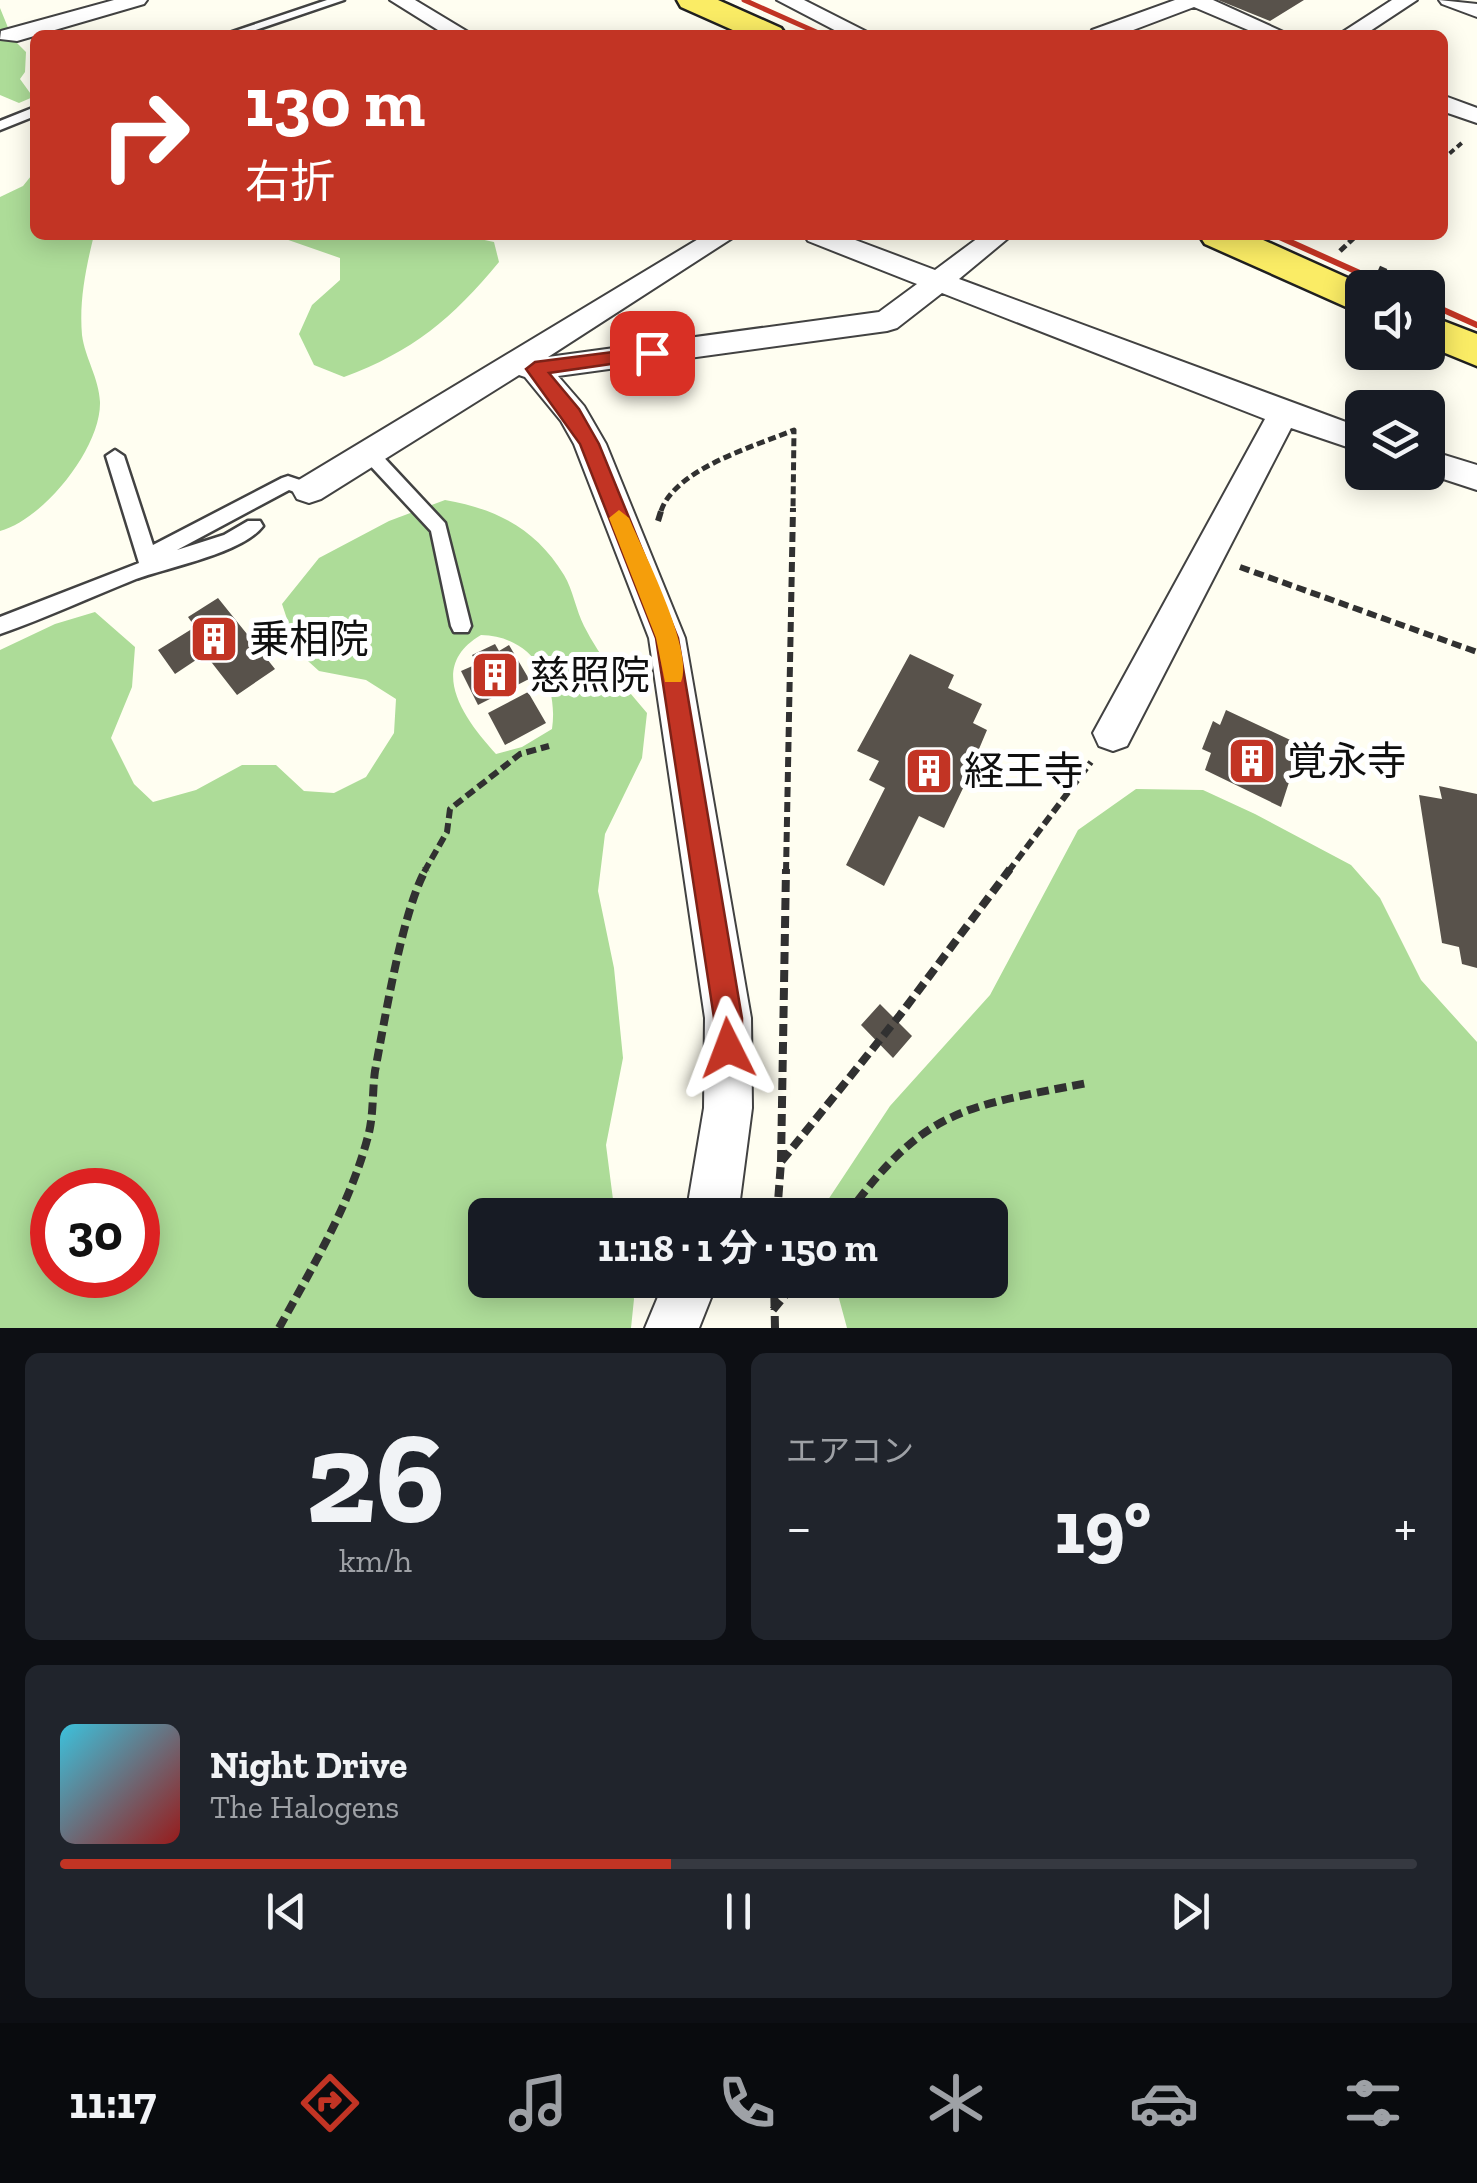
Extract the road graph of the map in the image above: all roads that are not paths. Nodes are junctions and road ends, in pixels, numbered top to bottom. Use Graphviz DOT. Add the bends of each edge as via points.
graph roads {
  1 [pos="137,0"];
  2 [pos="338,0"];
  3 [pos="400,0"];
  4 [pos="692,0"];
  5 [pos="787,0"];
  6 [pos="1194,0"];
  7 [pos="1407,0"];
  8 [pos="1448,0"];
  9 [pos="1477,11"];
  10 [pos="30,30"];
  11 [pos="30,30"];
  12 [pos="245,30"];
  13 [pos="453,30"];
  14 [pos="759,30"];
  15 [pos="851,30"];
  16 [pos="1113,30"];
  17 [pos="1266,30"];
  18 [pos="1357,30"];
  19 [pos="9,36"];
  20 [pos="1448,104"];
  21 [pos="30,113"];
  22 [pos="1477,116"];
  23 [pos="0,126"];
  24 [pos="717,240"];
  25 [pos="831,240"];
  26 [pos="993,240"];
  27 [pos="1230,240"];
  28 [pos="942,281"];
  29 [pos="1345,292"];
  30 [pos="1445,337"];
  31 [pos="1477,351"];
  32 [pos="527,367"];
  33 [pos="1283,414"];
  34 [pos="1345,434"];
  35 [pos="370,454"];
  36 [pos="115,456"];
  37 [pos="1445,468"];
  38 [pos="1477,478"];
  39 [pos="309,490"];
  40 [pos="254,526"];
  41 [pos="148,563"];
  42 [pos="0,626"];
  43 [pos="460,626"];
  44 [pos="1113,732"];
  45 [pos="715,1198"];
  46 [pos="684,1298"];
  47 [pos="672,1328"];
  1 -- 11 [label="street"];
  2 -- 12 [label="lane"];
  3 -- 13 [label="street"];
  4 -- 14 [label="main road"];
  5 -- 15 [label="street"];
  6 -- 16 [label="street"];
  6 -- 17 [label="street"];
  7 -- 18 [label="street"];
  8 -- 9 [label="street"];
  10 -- 19 [label="street"];
  20 -- 22 [label="street"];
  21 -- 23 [label="lane"];
  24 -- 32 [label="street"];
  25 -- 28 [label="street"];
  26 -- 28 [label="street"];
  27 -- 29 [label="main road"];
  28 -- 32 [label="street" via="887,320"];
  28 -- 33 [label="street"];
  30 -- 31 [label="main road"];
  32 -- 35 [label="street"];
  32 -- 45 [label="street" via="572,414 590,444 667,638 728,1018 728,1108"];
  33 -- 34 [label="street"];
  33 -- 44 [label="street"];
  35 -- 39 [label="street"];
  35 -- 43 [label="lane" via="439,528"];
  36 -- 41 [label="lane"];
  37 -- 38 [label="street"];
  39 -- 41 [label="lane" via="288,482"];
  40 -- 41 [label="lane" via="230,540"];
  41 -- 42 [label="lane"];
  46 -- 47 [label="street"];
}
